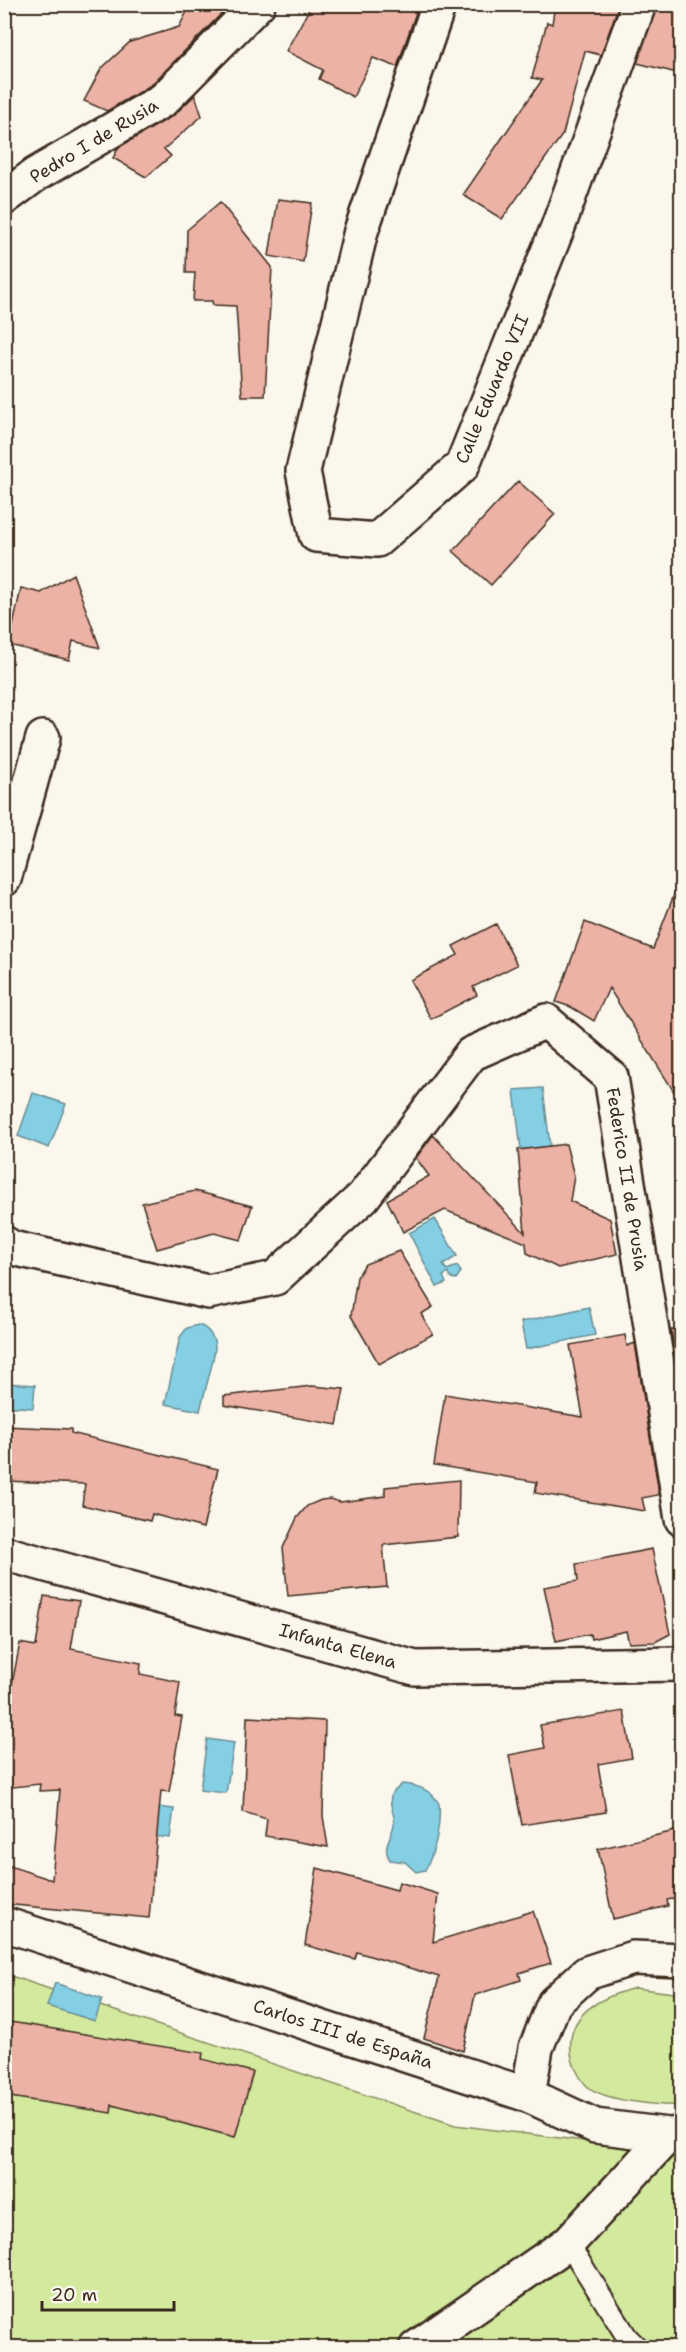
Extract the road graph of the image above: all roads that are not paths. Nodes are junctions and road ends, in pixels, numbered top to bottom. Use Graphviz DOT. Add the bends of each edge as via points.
graph roads {
  1 [pos="258,4"];
  2 [pos="439,4"];
  3 [pos="639,4"];
  4 [pos="4,198"];
  5 [pos="43,738"];
  6 [pos="4,879"];
  7 [pos="4,1243"];
  8 [pos="681,1519"];
  9 [pos="4,1553"];
  10 [pos="681,1664"];
  11 [pos="4,1924"];
  12 [pos="681,1960"];
  13 [pos="528,2095"];
  14 [pos="675,2135"];
  15 [pos="568,2243"];
  16 [pos="416,2348"];
  17 [pos="638,2348"];
  1 -- 4 [label="street, Pedro I de Rusia" via="162,100 35,175"];
  2 -- 3 [label="street, Calle Eduardo VII" via="361,231 303,471 316,535 377,540 462,466 558,227"];
  5 -- 6 [label="street"];
  7 -- 8 [label="street, Federico II de Prusia" via="208,1292 275,1278 363,1197 471,1053 546,1021 610,1077"];
  9 -- 10 [label="street, Infanta Elena" via="415,1668"];
  11 -- 13 [label="street, Carlos III de España"];
  12 -- 13 [label="street" via="633,1958 587,1973 554,2003 536,2048"];
  13 -- 14 [label="street, Carlos III de España" via="595,2126"];
  14 -- 15 [label="street"];
  15 -- 16 [label="street"];
  15 -- 17 [label="lane" via="627,2337"];
}
